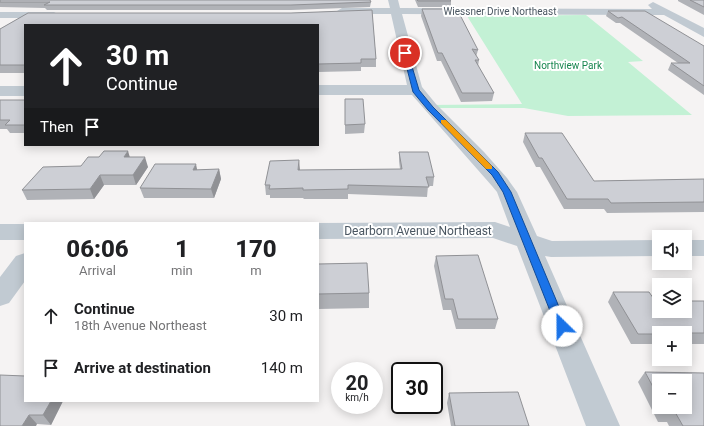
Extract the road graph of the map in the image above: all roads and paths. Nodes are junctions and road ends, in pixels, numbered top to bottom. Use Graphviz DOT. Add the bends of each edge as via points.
graph roads {
  1 [pos="643,0"];
  2 [pos="394,6"];
  3 [pos="328,12"];
  4 [pos="665,12"];
  5 [pos="0,15"];
  6 [pos="63,15"];
  7 [pos="704,33"];
  8 [pos="319,90"];
  9 [pos="416,90"];
  10 [pos="0,91"];
  11 [pos="24,91"];
  12 [pos="319,231"];
  13 [pos="0,232"];
  14 [pos="24,232"];
  15 [pos="526,240"];
  16 [pos="652,248"];
  17 [pos="692,248"];
  18 [pos="704,248"];
  19 [pos="24,263"];
  20 [pos="0,296"];
  21 [pos="603,426"];
  1 -- 4 [label="street"];
  2 -- 3 [label="street, Wiessner Drive Northeast"];
  2 -- 4 [label="street, Wiessner Drive Northeast"];
  2 -- 9 [label="street"];
  4 -- 7 [label="street"];
  5 -- 6 [label="street"];
  8 -- 9 [label="street"];
  9 -- 15 [label="street" via="495,174 507,192"];
  10 -- 11 [label="street"];
  12 -- 15 [label="street, Dearborn Avenue Northeast" via="495,230"];
  13 -- 14 [label="street"];
  15 -- 16 [label="street, Dearborn Avenue Northeast" via="551,249"];
  15 -- 21 [label="street"];
  17 -- 18 [label="street"];
  19 -- 20 [label="street"];
}
